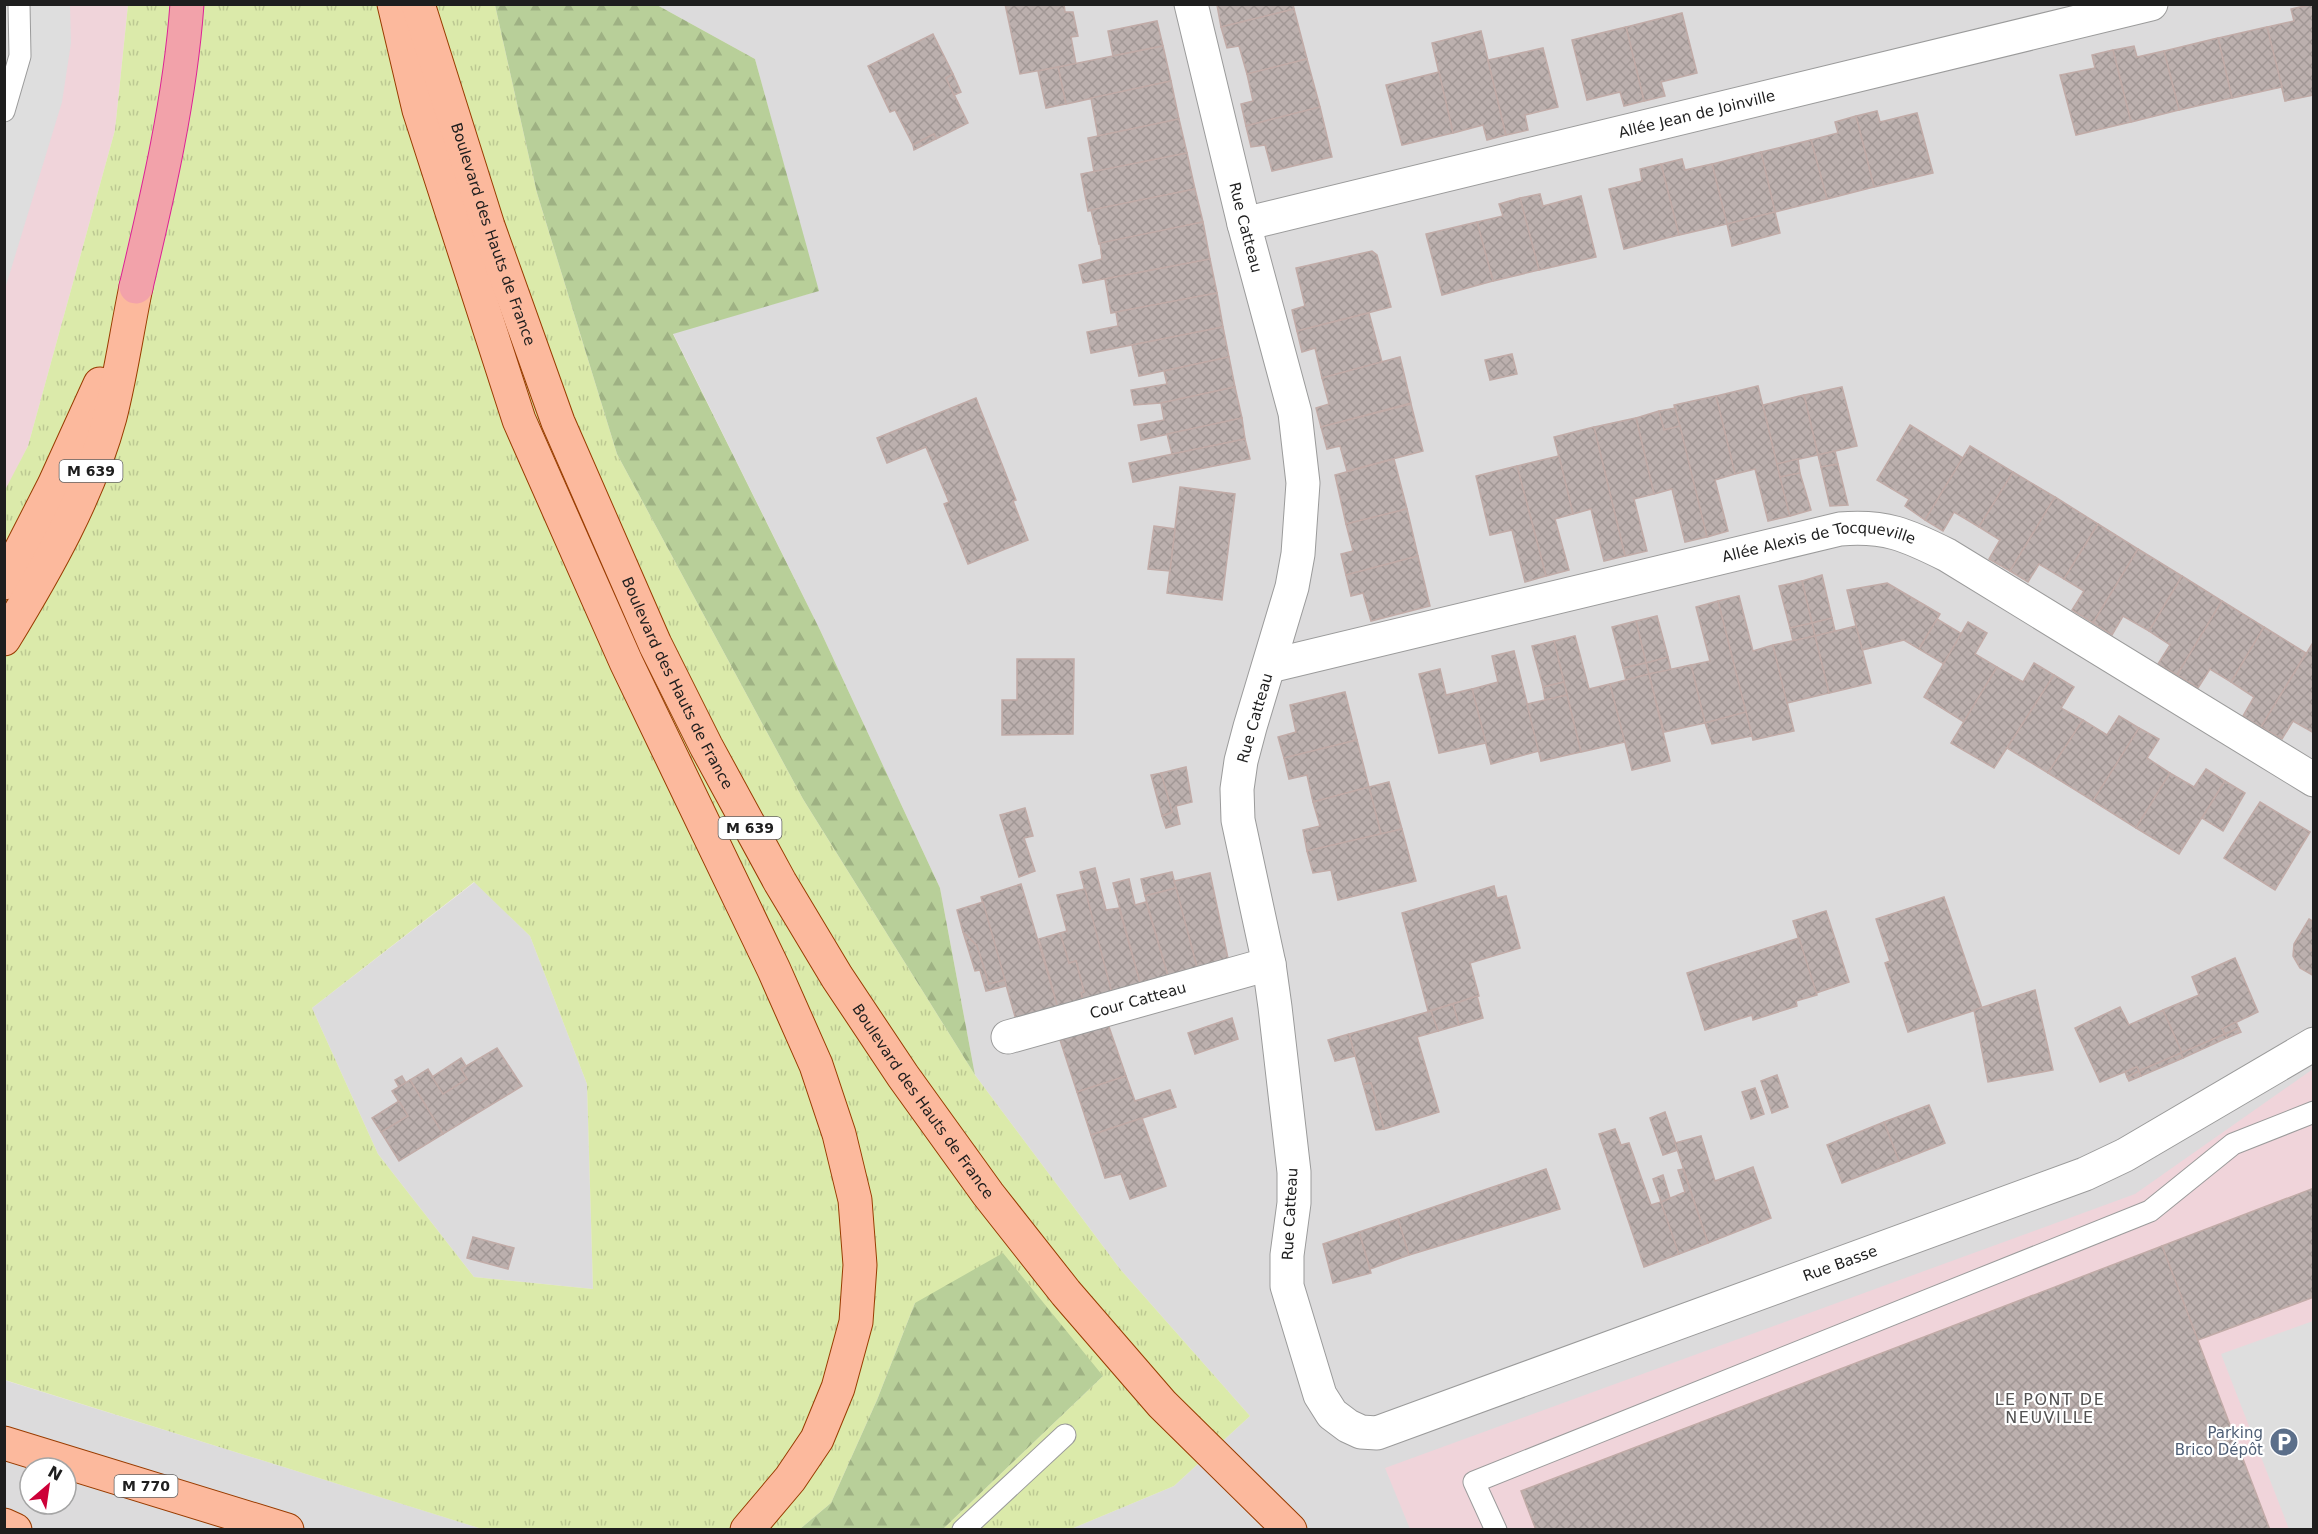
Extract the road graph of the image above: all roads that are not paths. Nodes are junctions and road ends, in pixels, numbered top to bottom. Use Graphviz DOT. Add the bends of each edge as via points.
graph roads {
  1 [pos="19,4"];
  2 [pos="187,4"];
  3 [pos="394,4"];
  4 [pos="418,4"];
  5 [pos="1191,4"];
  6 [pos="2151,4"];
  7 [pos="4,111"];
  8 [pos="1245,224"];
  9 [pos="136,287"];
  10 [pos="4,583"];
  11 [pos="4,639"];
  12 [pos="1270,666"];
  13 [pos="2313,780"];
  14 [pos="1269,964"];
  15 [pos="1008,1037"];
  16 [pos="2313,1044"];
  17 [pos="2313,1112"];
  18 [pos="1348,1426"];
  19 [pos="1065,1435"];
  20 [pos="4,1443"];
  21 [pos="5,1528"];
  22 [pos="15,1530"];
  23 [pos="287,1530"];
  24 [pos="747,1530"];
  25 [pos="963,1530"];
  26 [pos="1290,1530"];
  27 [pos="1496,1530"];
  1 -- 7 [label="lane" via="20,56"];
  2 -- 9 [label="highway, M 639" via="175,106"];
  3 -- 24 [label="main road, M 639" via="420,110 519,420 626,662 816,1065 855,1200 860,1265 856,1322 838,1388 817,1439"];
  4 -- 26 [label="main road, Boulevard des Hauts de France / M 639" via="488,226 558,422 655,644 780,882 903,1076 1066,1293 1162,1404"];
  5 -- 8 [label="street, Rue Catteau"];
  6 -- 8 [label="street, Allée Jean de Joinville"];
  8 -- 12 [label="street, Rue Catteau" via="1295,413 1303,483 1292,587"];
  9 -- 10 [label="main road, M 639" via="93,403"];
  9 -- 11 [label="main road, M 639" via="110,417 93,466 63,534"];
  12 -- 13 [label="street, Allée Alexis de Tocqueville" via="1840,529 1864,527 1890,530 1947,555"];
  12 -- 14 [label="street, Rue Catteau" via="1241,761 1238,789 1238,820"];
  14 -- 15 [label="street, Cour Catteau"];
  14 -- 18 [label="street, Rue Catteau" via="1294,1172 1287,1286 1320,1395 1332,1414"];
  16 -- 18 [label="street, Rue Basse" via="2125,1155 2085,1174 1377,1433"];
  17 -- 27 [label="lane" via="2234,1144 2150,1211 1474,1482"];
  19 -- 25 [label="lane"];
  20 -- 23 [label="main road, M 770"];
  21 -- 22 [label="main road"];
}
